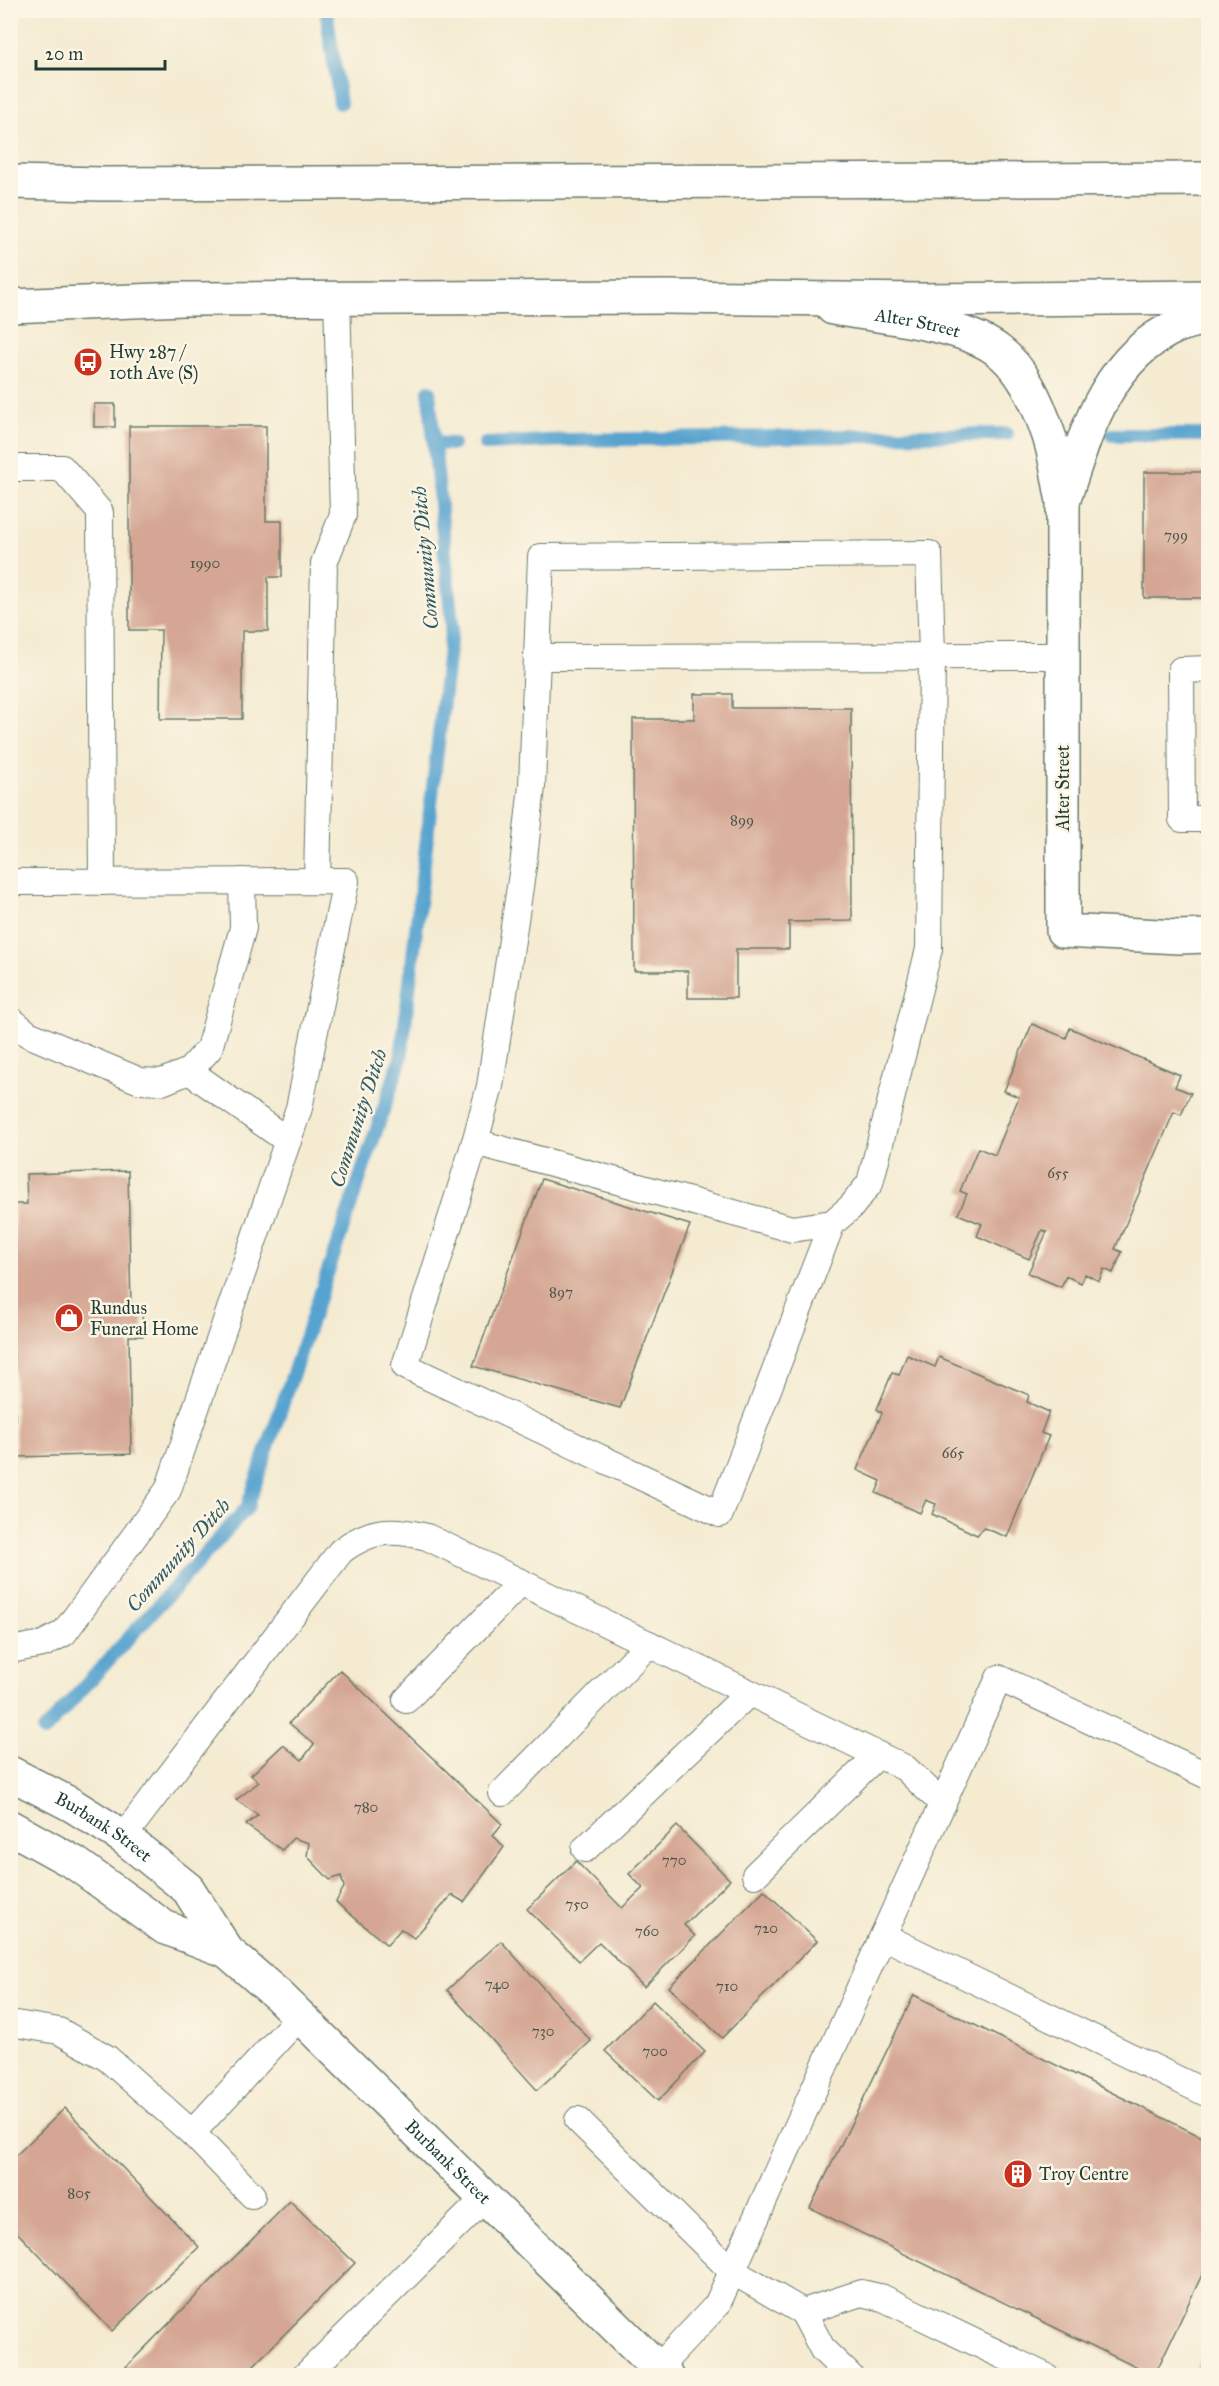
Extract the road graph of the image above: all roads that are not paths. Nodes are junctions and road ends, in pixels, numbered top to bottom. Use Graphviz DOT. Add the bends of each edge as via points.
graph roads {
  1 [pos="1209,179"];
  2 [pos="10,182"];
  3 [pos="1209,297"];
  4 [pos="337,298"];
  5 [pos="775,298"];
  6 [pos="10,306"];
  7 [pos="1209,317"];
  8 [pos="10,468"];
  9 [pos="1063,501"];
  10 [pos="932,656"];
  11 [pos="1063,656"];
  12 [pos="537,657"];
  13 [pos="1209,669"];
  14 [pos="1209,819"];
  15 [pos="242,881"];
  16 [pos="317,881"];
  17 [pos="10,882"];
  18 [pos="102,882"];
  19 [pos="1209,936"];
  20 [pos="10,1018"];
  21 [pos="189,1071"];
  22 [pos="288,1141"];
  23 [pos="475,1142"];
  24 [pos="831,1223"];
  25 [pos="521,1582"];
  26 [pos="649,1644"];
  27 [pos="10,1650"];
  28 [pos="749,1693"];
  29 [pos="406,1700"];
  30 [pos="878,1755"];
  31 [pos="10,1773"];
  32 [pos="1209,1776"];
  33 [pos="502,1793"];
  34 [pos="943,1804"];
  35 [pos="10,1827"];
  36 [pos="123,1837"];
  37 [pos="585,1849"];
  38 [pos="755,1875"];
  39 [pos="883,1936"];
  40 [pos="227,1951"];
  41 [pos="300,2016"];
  42 [pos="10,2023"];
  43 [pos="1209,2094"];
  44 [pos="578,2120"];
  45 [pos="192,2133"];
  46 [pos="252,2195"];
  47 [pos="485,2198"];
  48 [pos="732,2271"];
  49 [pos="803,2312"];
  50 [pos="662,2372"];
  51 [pos="304,2376"];
  52 [pos="850,2376"];
  53 [pos="1045,2376"];
  1 -- 2 [label="main road"];
  3 -- 5 [label="main road"];
  4 -- 5 [label="main road"];
  4 -- 6 [label="main road"];
  4 -- 16 [label="lane" via="343,515 324,563"];
  5 -- 9 [label="main road, Alter Street" via="966,333 996,349 1016,368 1036,402 1049,436"];
  7 -- 9 [label="main road, Alter Street" via="1179,325 1151,340 1126,364 1096,406"];
  8 -- 18 [label="lane" via="62,468 100,512"];
  9 -- 11 [label="main road, Alter Street"];
  10 -- 11 [label="lane"];
  10 -- 12 [label="lane"];
  10 -- 12 [label="lane" via="929,554 541,557"];
  10 -- 24 [label="lane" via="929,949 870,1183 851,1207"];
  11 -- 19 [label="main road, Alter Street" via="1063,931"];
  12 -- 23 [label="lane" via="532,786 523,867 490,1086"];
  13 -- 14 [label="lane" via="1182,670 1182,819"];
  15 -- 16 [label="lane"];
  15 -- 18 [label="lane"];
  15 -- 21 [label="lane" via="243,928 213,1038 209,1049"];
  16 -- 22 [label="lane" via="346,881 299,1108"];
  17 -- 18 [label="lane"];
  20 -- 21 [label="lane" via="28,1035 140,1081 162,1082"];
  21 -- 22 [label="lane"];
  22 -- 27 [label="lane" via="168,1490 64,1633 43,1644"];
  23 -- 24 [label="lane" via="792,1229"];
  23 -- 24 [label="lane" via="405,1365 720,1514"];
  25 -- 26 [label="lane"];
  25 -- 29 [label="lane"];
  25 -- 36 [label="lane" via="427,1537 379,1532 359,1538 341,1551"];
  26 -- 28 [label="lane"];
  26 -- 33 [label="lane"];
  28 -- 30 [label="lane"];
  28 -- 37 [label="lane"];
  30 -- 34 [label="lane" via="905,1768"];
  30 -- 38 [label="lane"];
  31 -- 36 [label="main road, Burbank Street"];
  32 -- 34 [label="lane" via="999,1678"];
  34 -- 39 [label="lane"];
  35 -- 40 [label="main road, Burbank Street" via="75,1863 164,1927"];
  36 -- 40 [label="main road, Burbank Street" via="188,1889"];
  39 -- 43 [label="lane"];
  39 -- 48 [label="lane"];
  40 -- 41 [label="main road, Burbank Street"];
  41 -- 45 [label="lane"];
  41 -- 47 [label="main road, Burbank Street"];
  42 -- 45 [label="lane" via="59,2031 107,2058"];
  44 -- 48 [label="lane"];
  45 -- 46 [label="lane"];
  47 -- 50 [label="main road, Burbank Street"];
  47 -- 51 [label="lane"];
  48 -- 49 [label="lane"];
  48 -- 50 [label="lane" via="717,2305"];
  49 -- 52 [label="lane" via="823,2350"];
  49 -- 53 [label="lane" via="861,2293 883,2298"];
}
